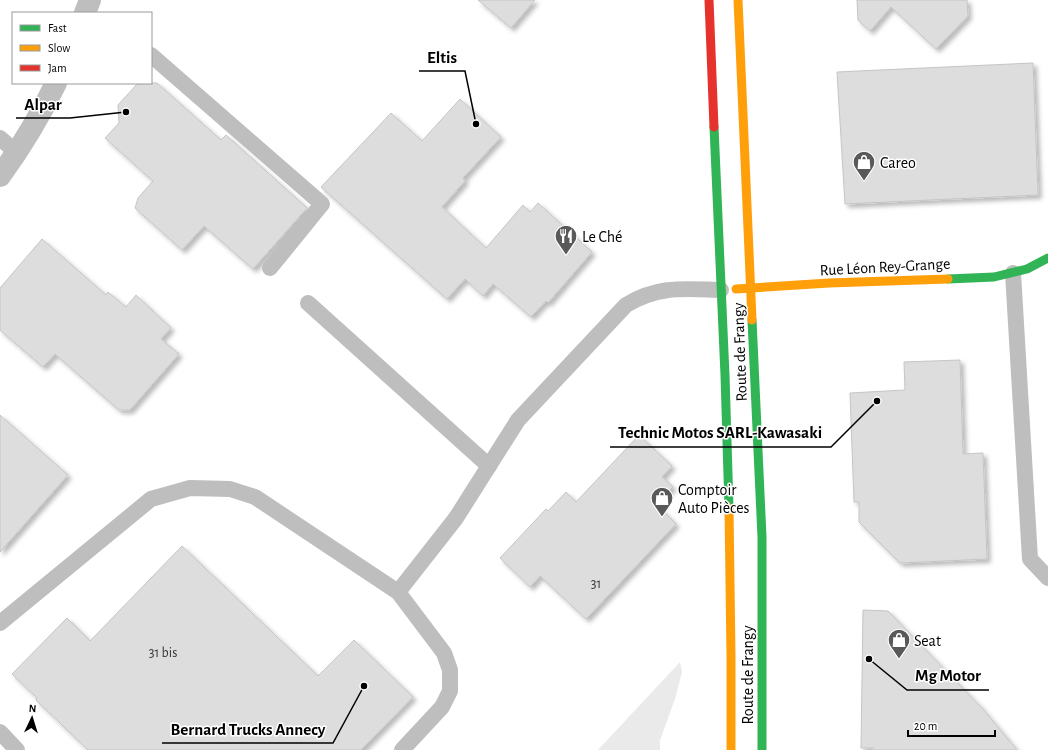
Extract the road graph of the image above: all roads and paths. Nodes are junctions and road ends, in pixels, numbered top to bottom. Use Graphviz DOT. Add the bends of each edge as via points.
graph roads {
  1 [pos="90,0"];
  2 [pos="709,0"];
  3 [pos="738,0"];
  4 [pos="85,12"];
  5 [pos="152,57"];
  6 [pos="56,84"];
  7 [pos="0,138"];
  8 [pos="17,153"];
  9 [pos="0,176"];
  10 [pos="1048,258"];
  11 [pos="270,268"];
  12 [pos="1013,273"];
  13 [pos="751,289"];
  14 [pos="721,290"];
  15 [pos="308,303"];
  16 [pos="489,466"];
  17 [pos="1048,578"];
  18 [pos="398,592"];
  19 [pos="0,623"];
  20 [pos="0,732"];
  21 [pos="17,750"];
  22 [pos="402,750"];
  23 [pos="731,750"];
  24 [pos="762,750"];
  1 -- 4 [label="street"];
  2 -- 14 [label="main road, Route de Frangy"];
  3 -- 13 [label="main road, Route de Frangy"];
  5 -- 11 [label="lane" via="322,204"];
  6 -- 8 [label="street" via="39,118"];
  7 -- 8 [label="lane"];
  8 -- 9 [label="street"];
  10 -- 12 [label="main road, Rue Léon Rey-Grange"];
  12 -- 13 [label="main road, Rue Léon Rey-Grange" via="994,277 829,283"];
  12 -- 17 [label="lane" via="1030,560"];
  13 -- 14 [label="main road, Rue Léon Rey-Grange"];
  13 -- 24 [label="main road, Route de Frangy" via="762,537"];
  14 -- 16 [label="lane" via="660,290 626,305 518,420"];
  14 -- 23 [label="main road, Route de Frangy" via="730,536"];
  15 -- 16 [label="lane"];
  16 -- 18 [label="lane" via="456,518"];
  18 -- 19 [label="lane" via="255,497 230,488 190,488 151,499"];
  18 -- 22 [label="lane" via="444,654 450,670 450,691 442,707"];
  20 -- 21 [label="lane"];
}
